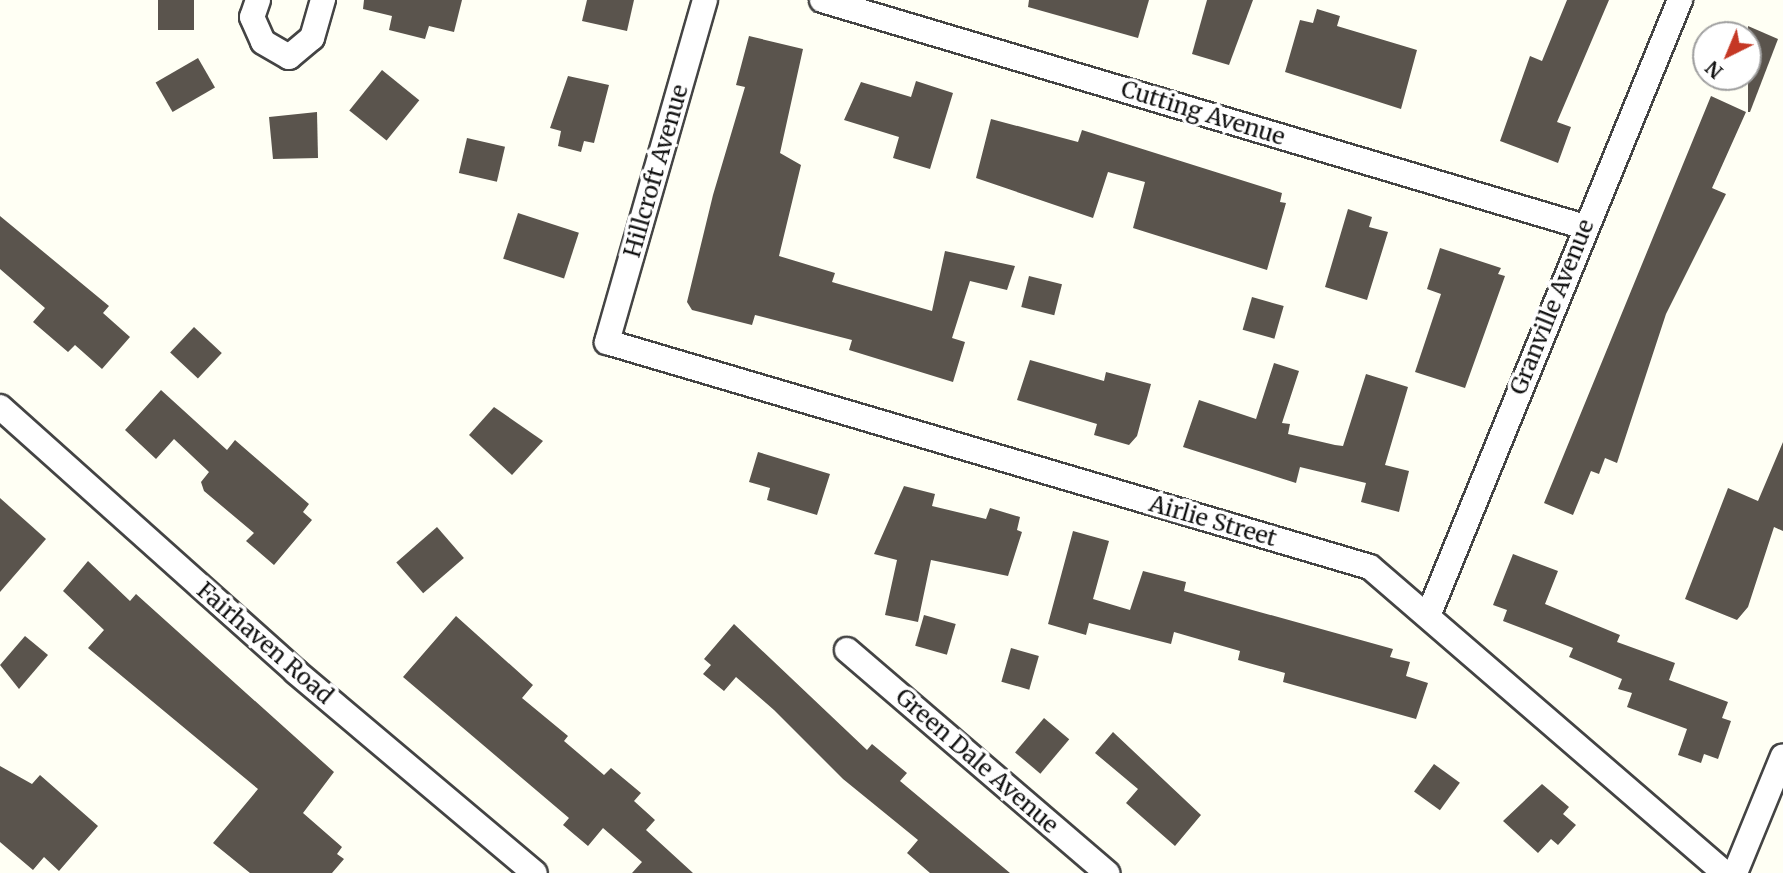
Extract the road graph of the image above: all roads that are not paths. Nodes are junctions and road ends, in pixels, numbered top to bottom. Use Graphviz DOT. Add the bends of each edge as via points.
graph roads {
  1 [pos="258,0"];
  2 [pos="323,0"];
  3 [pos="705,0"];
  4 [pos="822,0"];
  5 [pos="1680,0"];
  6 [pos="1584,227"];
  7 [pos="607,342"];
  8 [pos="0,408"];
  9 [pos="1428,616"];
  10 [pos="847,650"];
  11 [pos="1783,756"];
  12 [pos="535,873"];
  13 [pos="1107,873"];
  14 [pos="1725,873"];
  15 [pos="1735,873"];
  1 -- 2 [label="street" via="252,17 263,42 289,57 312,38"];
  3 -- 7 [label="street, Hillcroft Avenue"];
  4 -- 6 [label="street, Cutting Avenue"];
  5 -- 6 [label="street, Granville Avenue"];
  6 -- 9 [label="street, Granville Avenue"];
  7 -- 9 [label="street, Airlie Street" via="1370,567"];
  8 -- 12 [label="street, Fairhaven Road" via="296,672"];
  9 -- 14 [label="street, Airlie Street"];
  10 -- 13 [label="street, Green Dale Avenue"];
  11 -- 15 [label="street"];
}
